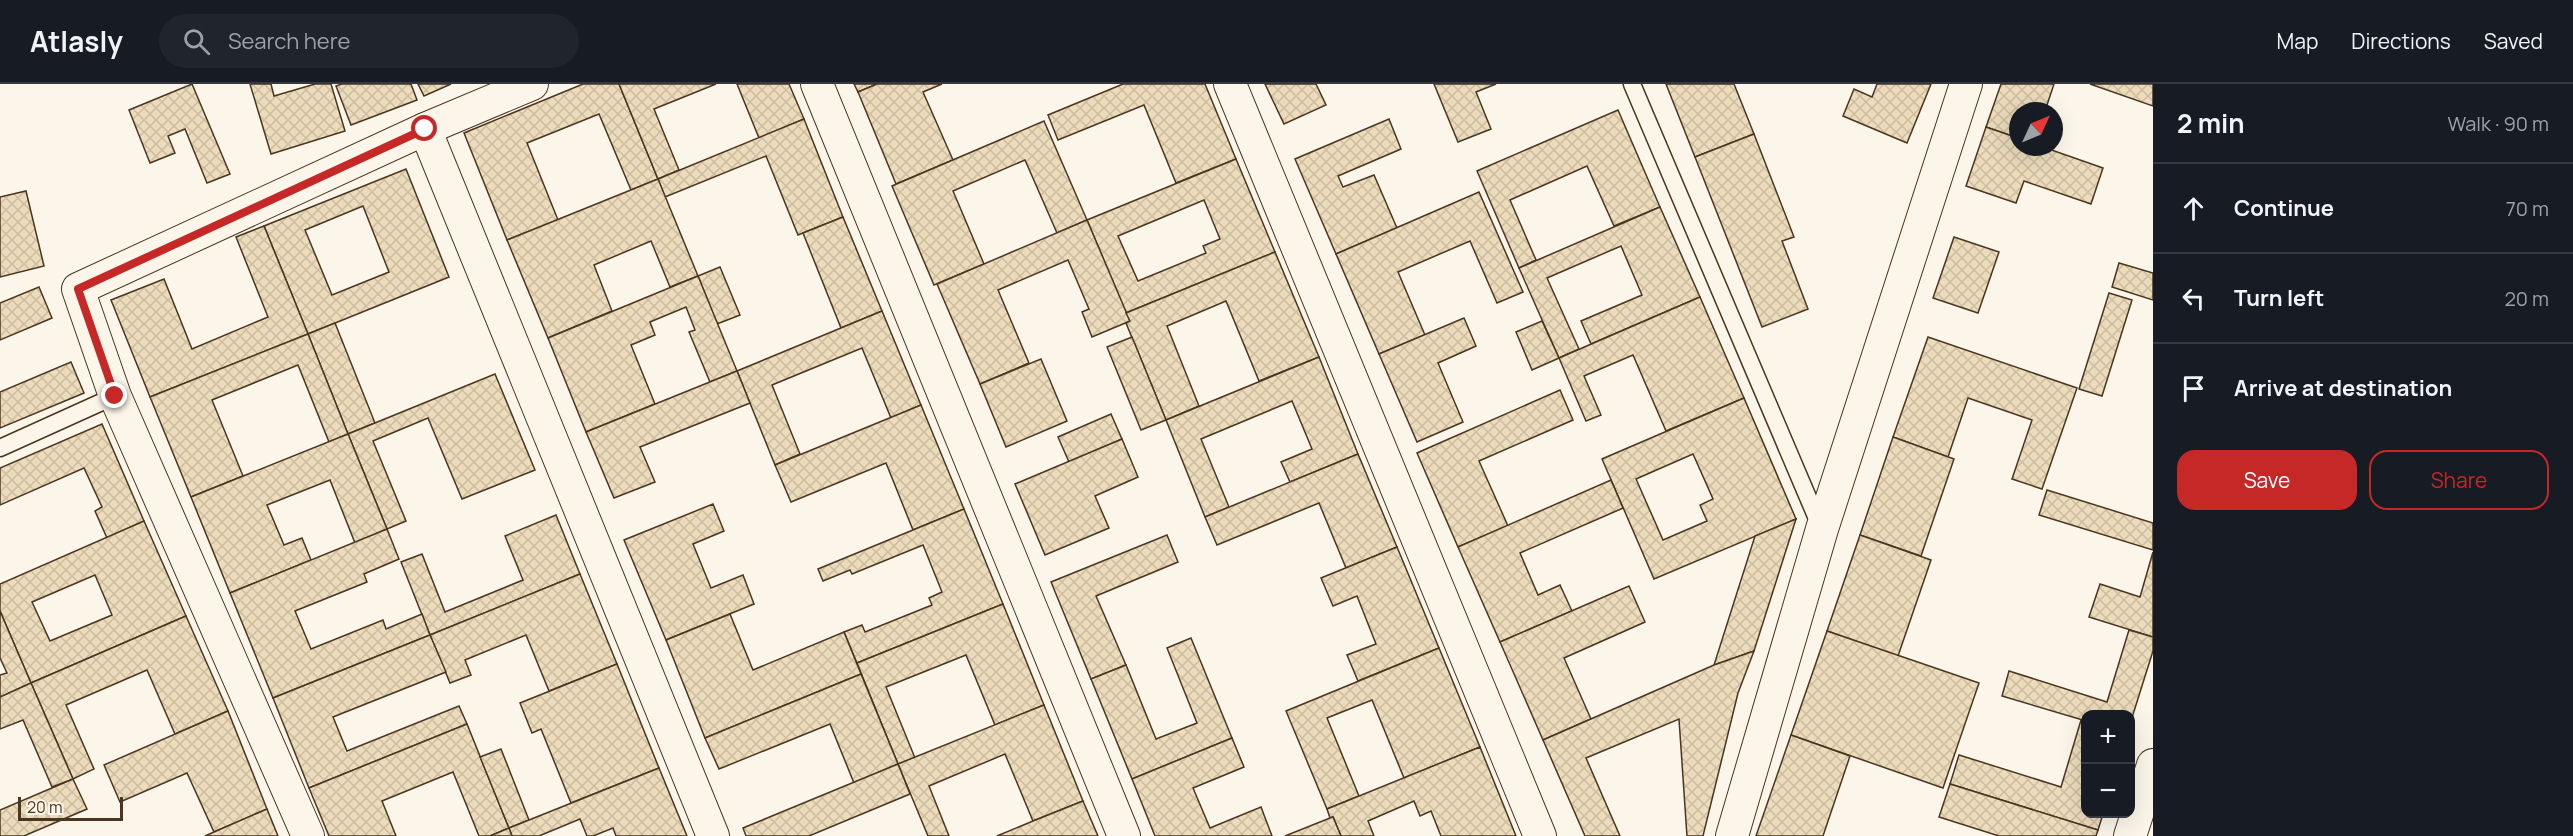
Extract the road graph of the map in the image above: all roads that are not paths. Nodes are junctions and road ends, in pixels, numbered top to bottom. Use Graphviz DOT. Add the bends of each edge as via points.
graph roads {
  1 [pos="532,84"];
  2 [pos="817,84"];
  3 [pos="1230,84"];
  4 [pos="1632,84"];
  5 [pos="1966,84"];
  6 [pos="425,129"];
  7 [pos="115,396"];
  8 [pos="0,448"];
  9 [pos="1821,529"];
  10 [pos="2153,765"];
  11 [pos="308,836"];
  12 [pos="713,836"];
  13 [pos="1124,836"];
  14 [pos="1540,836"];
  15 [pos="1732,836"];
  16 [pos="2130,836"];
  1 -- 6 [label="street"];
  2 -- 13 [label="street"];
  3 -- 14 [label="street"];
  4 -- 9 [label="lane"];
  5 -- 9 [label="street"];
  6 -- 7 [label="street" via="78,289"];
  6 -- 12 [label="street"];
  7 -- 8 [label="lane"];
  7 -- 11 [label="street"];
  9 -- 15 [label="street"];
  10 -- 16 [label="street"];
}
